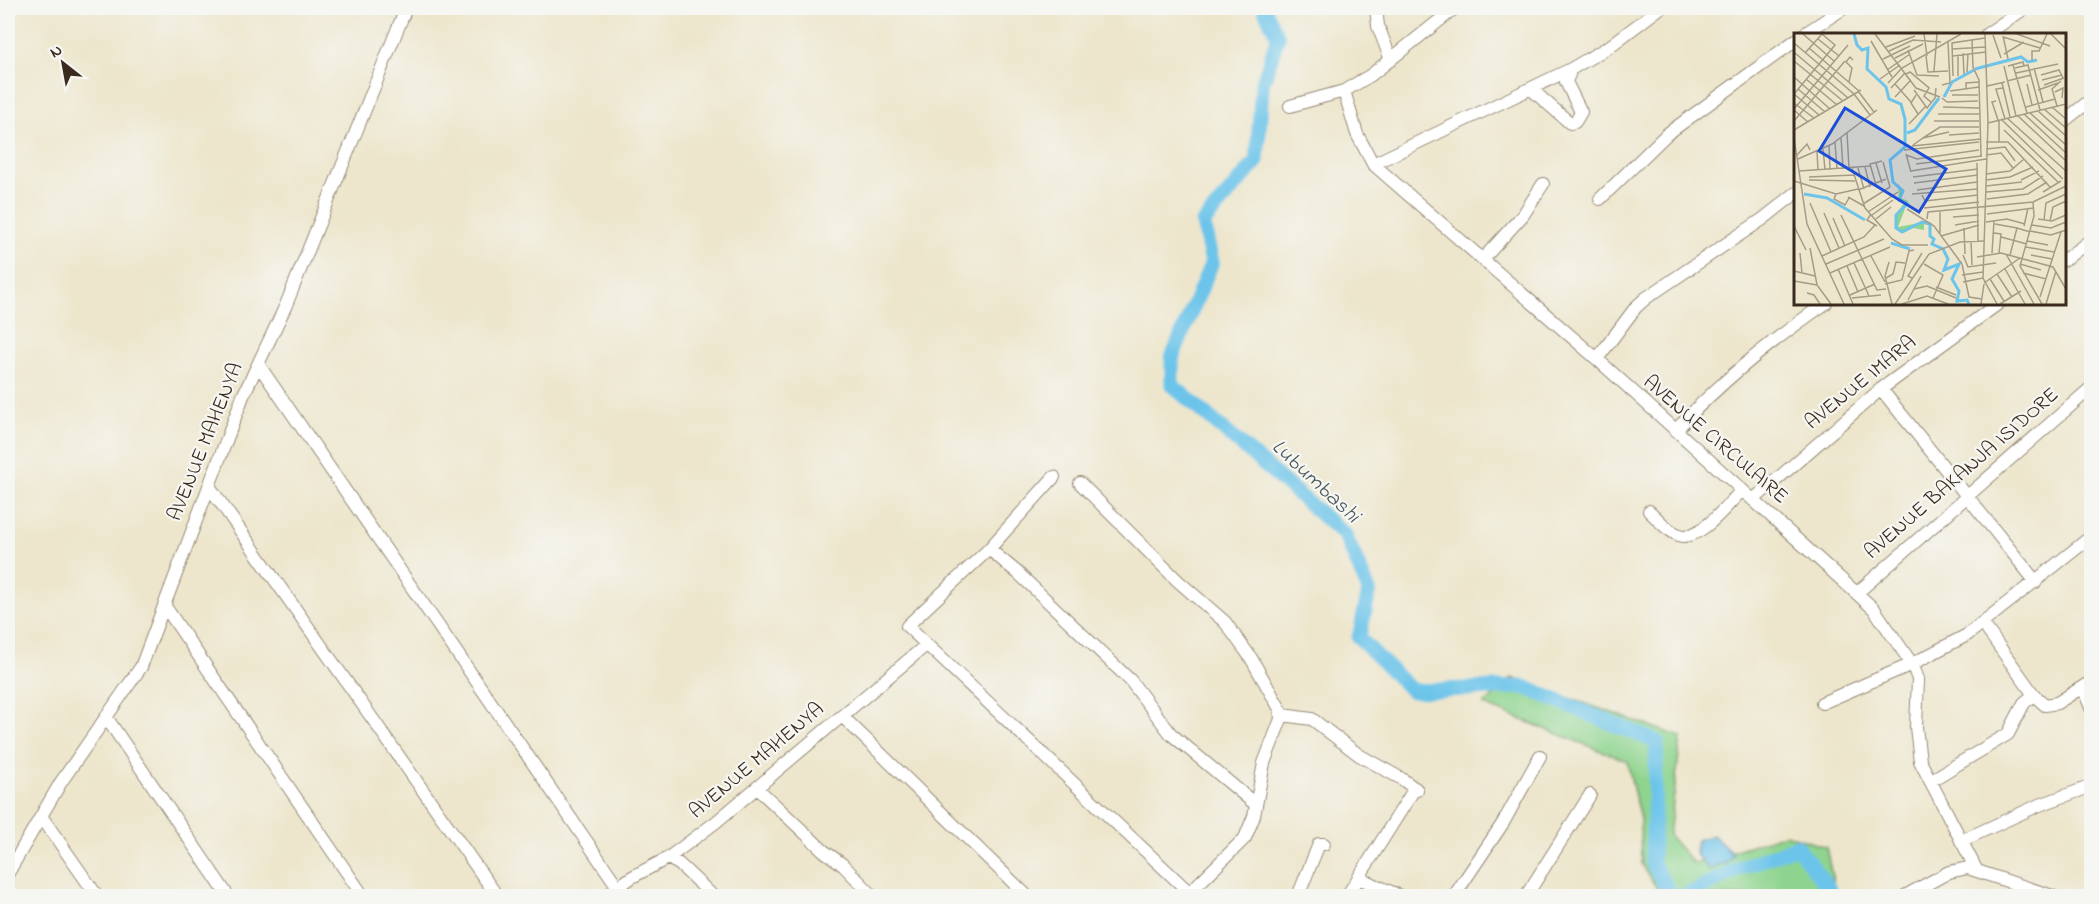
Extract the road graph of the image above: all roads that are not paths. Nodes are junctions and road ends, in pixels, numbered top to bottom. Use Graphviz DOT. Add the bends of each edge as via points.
graph roads {
  1 [pos="406,8"];
  2 [pos="1376,8"];
  3 [pos="1455,8"];
  4 [pos="1660,8"];
  5 [pos="1844,8"];
  6 [pos="2025,8"];
  7 [pos="1806,33"];
  8 [pos="1989,33"];
  9 [pos="1794,41"];
  10 [pos="1391,60"];
  11 [pos="1571,69"];
  12 [pos="1531,89"];
  13 [pos="1344,91"];
  14 [pos="2089,105"];
  15 [pos="1290,106"];
  16 [pos="2066,120"];
  17 [pos="1373,164"];
  18 [pos="1544,184"];
  19 [pos="1794,195"];
  20 [pos="1600,199"];
  21 [pos="2091,239"];
  22 [pos="2066,258"];
  23 [pos="1483,259"];
  24 [pos="1825,304"];
  25 [pos="1998,304"];
  26 [pos="1597,360"];
  27 [pos="258,364"];
  28 [pos="2091,387"];
  29 [pos="1881,389"];
  30 [pos="1676,430"];
  31 [pos="1054,477"];
  32 [pos="1080,483"];
  33 [pos="209,486"];
  34 [pos="1742,490"];
  35 [pos="1967,494"];
  36 [pos="1753,500"];
  37 [pos="1649,511"];
  38 [pos="2091,536"];
  39 [pos="989,549"];
  40 [pos="2036,582"];
  41 [pos="1858,592"];
  42 [pos="164,605"];
  43 [pos="1983,624"];
  44 [pos="925,646"];
  45 [pos="1912,664"];
  46 [pos="2087,684"];
  47 [pos="2034,695"];
  48 [pos="1822,703"];
  49 [pos="2091,710"];
  50 [pos="1281,714"];
  51 [pos="842,716"];
  52 [pos="106,717"];
  53 [pos="1540,756"];
  54 [pos="1930,781"];
  55 [pos="2091,786"];
  56 [pos="757,788"];
  57 [pos="1590,795"];
  58 [pos="1255,804"];
  59 [pos="41,816"];
  60 [pos="1961,841"];
  61 [pos="1324,844"];
  62 [pos="668,858"];
  63 [pos="1976,869"];
  64 [pos="8,873"];
  65 [pos="1359,878"];
  66 [pos="618,887"];
  67 [pos="1188,895"];
  68 [pos="97,897"];
  69 [pos="228,897"];
  70 [pos="363,897"];
  71 [pos="497,897"];
  72 [pos="606,897"];
  73 [pos="713,897"];
  74 [pos="873,897"];
  75 [pos="1027,897"];
  76 [pos="1298,897"];
  77 [pos="1347,897"];
  78 [pos="1400,897"];
  79 [pos="1454,897"];
  80 [pos="1526,897"];
  81 [pos="1905,897"];
  82 [pos="2052,897"];
  1 -- 27 [label="street, AVENUE MAHENYA" via="286,305"];
  2 -- 10 [label="street" via="1378,26"];
  3 -- 10 [label="street"];
  4 -- 11 [label="street" via="1610,46"];
  5 -- 7 [label="street"];
  6 -- 8 [label="street"];
  9 -- 20 [label="street" via="1667,134"];
  10 -- 13 [label="street"];
  11 -- 12 [label="street"];
  11 -- 12 [label="street" via="1566,82 1581,112 1575,122 1563,120"];
  12 -- 17 [label="street"];
  13 -- 15 [label="street"];
  13 -- 17 [label="street, AVENUE CIRCULAIRE" via="1357,134"];
  14 -- 16 [label="street"];
  17 -- 23 [label="street, AVENUE CIRCULAIRE"];
  18 -- 23 [label="street" via="1523,215"];
  19 -- 26 [label="street" via="1646,298"];
  21 -- 22 [label="street"];
  23 -- 26 [label="street, AVENUE CIRCULAIRE"];
  24 -- 30 [label="street" via="1764,346 1707,396"];
  25 -- 29 [label="street, AVENUE IMARA"];
  26 -- 30 [label="street, AVENUE CIRCULAIRE"];
  27 -- 33 [label="street, AVENUE MAHENYA"];
  27 -- 66 [label="street"];
  28 -- 35 [label="street, AVENUE BAKANJA ISIDORE"];
  29 -- 35 [label="street"];
  29 -- 36 [label="street, AVENUE IMARA"];
  30 -- 34 [label="street, AVENUE CIRCULAIRE"];
  31 -- 39 [label="street"];
  32 -- 50 [label="street" via="1225,622 1258,668"];
  33 -- 42 [label="street, AVENUE MAHENYA"];
  33 -- 71 [label="street"];
  34 -- 36 [label="street, AVENUE CIRCULAIRE"];
  34 -- 37 [label="street" via="1699,533 1688,536 1669,530"];
  35 -- 40 [label="street"];
  35 -- 41 [label="street, AVENUE BAKANJA ISIDORE"];
  36 -- 41 [label="street, AVENUE CIRCULAIRE"];
  38 -- 40 [label="street"];
  39 -- 44 [label="street" via="907,626"];
  39 -- 58 [label="street" via="1130,680 1171,734"];
  40 -- 43 [label="street"];
  41 -- 45 [label="street, AVENUE CIRCULAIRE" via="1882,618"];
  42 -- 52 [label="street, AVENUE MAHENYA" via="141,666"];
  42 -- 70 [label="street"];
  43 -- 45 [label="street"];
  43 -- 47 [label="street"];
  44 -- 51 [label="street, AVENUE MAHENYA"];
  44 -- 67 [label="street"];
  45 -- 48 [label="street"];
  45 -- 54 [label="street, AVENUE CIRCULAIRE" via="1918,679 1916,727 1920,761"];
  46 -- 47 [label="street" via="2048,706"];
  46 -- 49 [label="street"];
  47 -- 54 [label="street" via="2024,703 2008,734"];
  50 -- 58 [label="street"];
  50 -- 65 [label="street" via="1312,719 1359,755 1416,789"];
  51 -- 56 [label="street, AVENUE MAHENYA"];
  51 -- 75 [label="street"];
  52 -- 59 [label="street, AVENUE MAHENYA"];
  52 -- 69 [label="street"];
  53 -- 79 [label="street" via="1503,823"];
  54 -- 60 [label="street, AVENUE CIRCULAIRE"];
  55 -- 60 [label="street"];
  56 -- 62 [label="street, AVENUE MAHENYA"];
  56 -- 74 [label="street"];
  57 -- 80 [label="street"];
  58 -- 67 [label="street" via="1245,838"];
  59 -- 64 [label="street, AVENUE MAHENYA"];
  59 -- 68 [label="street"];
  60 -- 63 [label="street, AVENUE CIRCULAIRE"];
  61 -- 76 [label="street" via="1319,844"];
  62 -- 66 [label="street, AVENUE MAHENYA"];
  62 -- 73 [label="street"];
  63 -- 81 [label="street" via="1949,872"];
  63 -- 82 [label="street"];
  65 -- 77 [label="street"];
  65 -- 78 [label="street"];
  66 -- 72 [label="street, AVENUE MAHENYA"];
}
